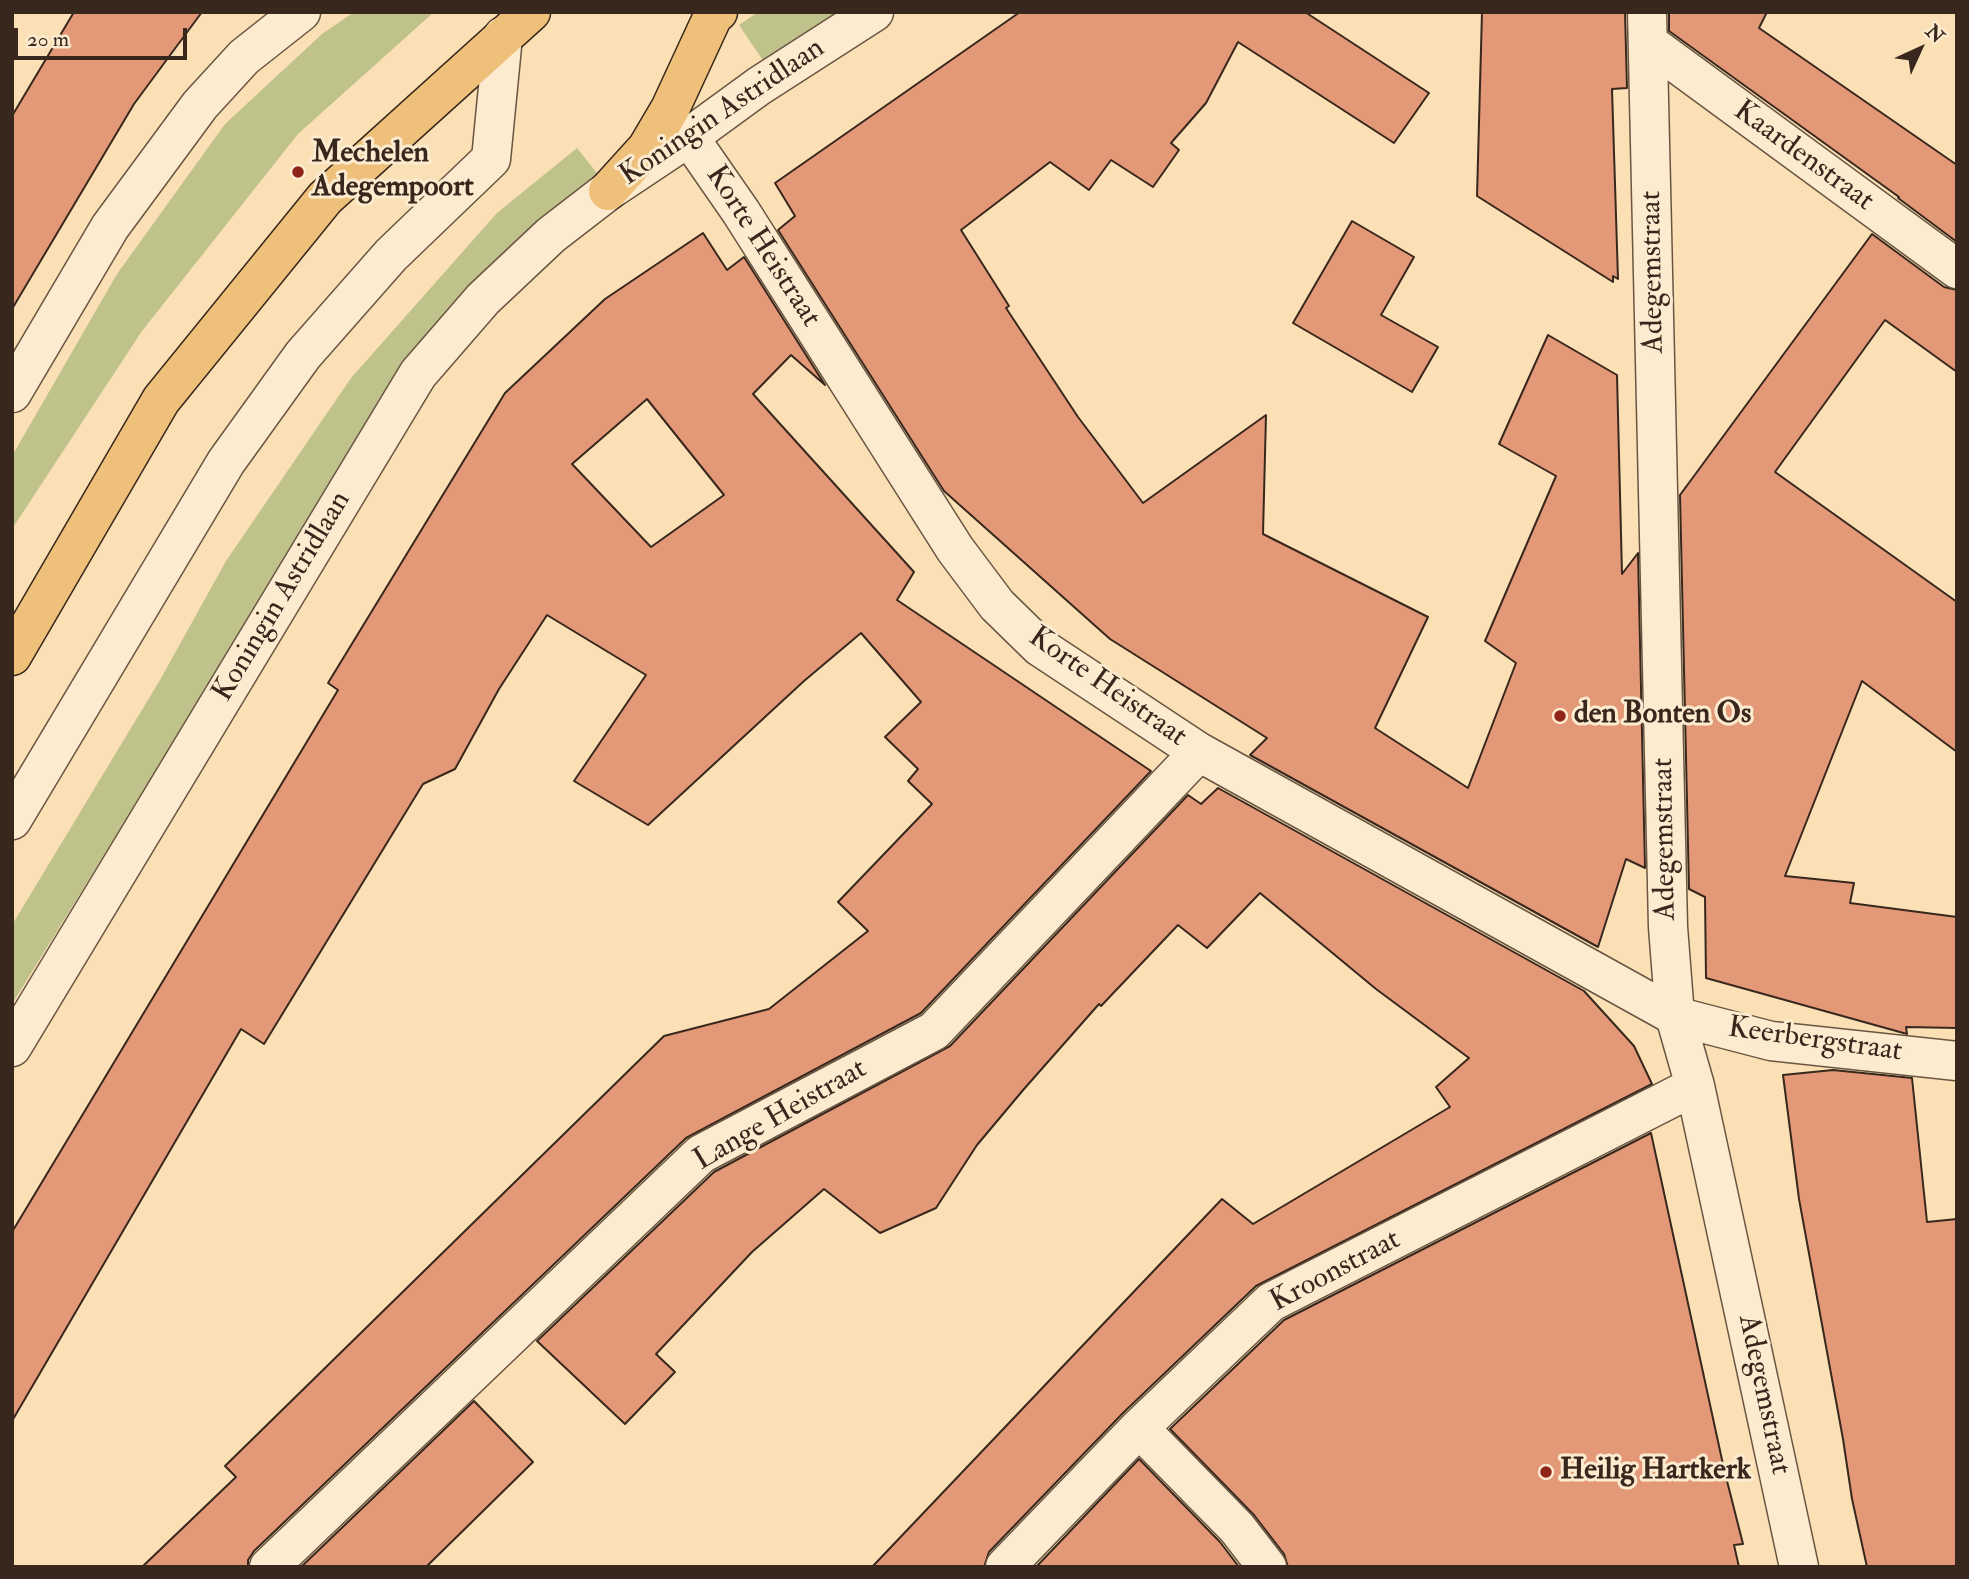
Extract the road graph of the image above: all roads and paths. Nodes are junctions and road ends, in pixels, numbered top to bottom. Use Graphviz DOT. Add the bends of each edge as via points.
graph roads {
  1 [pos="301,12"];
  2 [pos="718,12"];
  3 [pos="874,12"];
  4 [pos="517,24"];
  5 [pos="1648,28"];
  6 [pos="689,137"];
  7 [pos="608,191"];
  8 [pos="1957,270"];
  9 [pos="12,393"];
  10 [pos="12,656"];
  11 [pos="1199,752"];
  12 [pos="12,820"];
  13 [pos="1675,1016"];
  14 [pos="12,1046"];
  15 [pos="1957,1061"];
  16 [pos="1695,1086"];
  17 [pos="1139,1428"];
  18 [pos="269,1567"];
  19 [pos="1005,1567"];
  20 [pos="1267,1567"];
  21 [pos="1799,1567"];
  1 -- 9 [label="street" via="244,57 200,105 110,227"];
  2 -- 7 [label="main road, Koningin Astridlaan" via="647,148"];
  3 -- 6 [label="street, Koningin Astridlaan"];
  4 -- 10 [label="main road" via="325,198 161,400"];
  4 -- 12 [label="street" via="491,159 391,255 303,355 226,463"];
  5 -- 8 [label="street, Kaardenstraat"];
  5 -- 13 [label="street, Adegemstraat" via="1668,927"];
  6 -- 7 [label="street, Koningin Astridlaan"];
  6 -- 11 [label="street, Korte Heistraat" via="955,549 997,605 1040,647"];
  7 -- 14 [label="street, Koningin Astridlaan" via="551,235 483,299 418,374"];
  11 -- 13 [label="street, Korte Heistraat"];
  11 -- 18 [label="street, Lange Heistraat" via="934,1031 701,1154"];
  13 -- 15 [label="street, Keerbergstraat" via="1770,1041"];
  13 -- 16 [label="street, Adegemstraat"];
  16 -- 17 [label="street, Kroonstraat" via="1271,1302"];
  16 -- 21 [label="street, Adegemstraat"];
  17 -- 19 [label="street, Kroonstraat"];
  17 -- 20 [label="street" via="1237,1528"];
}
